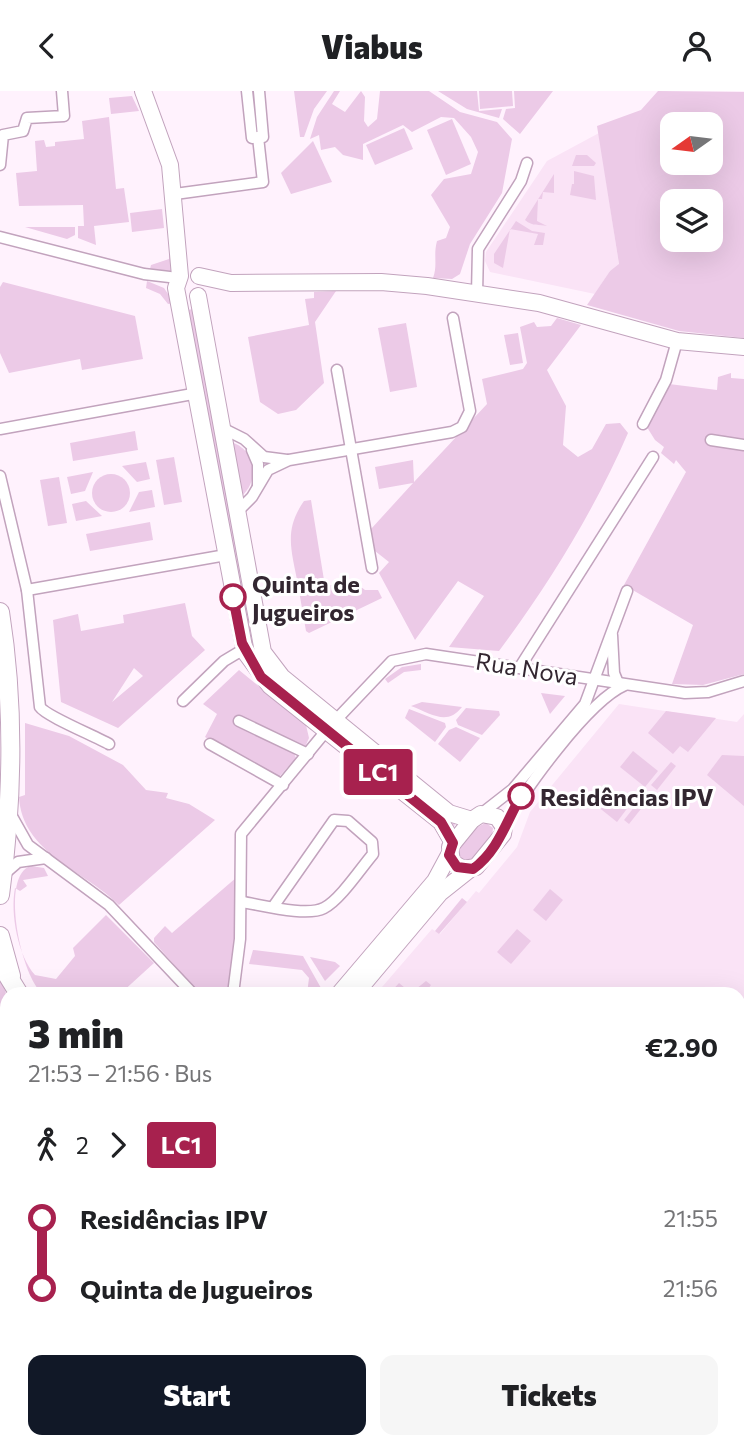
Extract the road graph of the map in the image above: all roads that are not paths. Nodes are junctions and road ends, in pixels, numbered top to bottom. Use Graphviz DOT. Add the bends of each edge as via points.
graph roads {
  1 [pos="62,91"];
  2 [pos="143,91"];
  3 [pos="247,91"];
  4 [pos="259,91"];
  5 [pos="258,137"];
  6 [pos="527,163"];
  7 [pos="0,165"];
  8 [pos="175,194"];
  9 [pos="0,237"];
  10 [pos="185,281"];
  11 [pos="232,283"];
  12 [pos="477,294"];
  13 [pos="199,295"];
  14 [pos="453,318"];
  15 [pos="677,341"];
  16 [pos="744,347"];
  17 [pos="337,370"];
  18 [pos="198,393"];
  19 [pos="643,424"];
  20 [pos="220,427"];
  21 [pos="0,429"];
  22 [pos="244,439"];
  23 [pos="711,440"];
  24 [pos="744,446"];
  25 [pos="351,449"];
  26 [pos="653,457"];
  27 [pos="289,460"];
  28 [pos="0,476"];
  29 [pos="252,497"];
  30 [pos="236,513"];
  31 [pos="226,555"];
  32 [pos="372,568"];
  33 [pos="27,590"];
  34 [pos="627,591"];
  35 [pos="0,612"];
  36 [pos="613,626"];
  37 [pos="244,649"];
  38 [pos="520,667"];
  39 [pos="594,679"];
  40 [pos="744,681"];
  41 [pos="622,684"];
  42 [pos="0,695"];
  43 [pos="183,701"];
  44 [pos="239,722"];
  45 [pos="330,726"];
  46 [pos="109,744"];
  47 [pos="210,744"];
  48 [pos="308,754"];
  49 [pos="283,785"];
  50 [pos="5,811"];
  51 [pos="477,817"];
  52 [pos="504,827"];
  53 [pos="451,849"];
  54 [pos="49,858"];
  55 [pos="469,870"];
  56 [pos="3,875"];
  57 [pos="0,895"];
  58 [pos="242,902"];
  59 [pos="273,907"];
  60 [pos="0,936"];
  61 [pos="14,984"];
  62 [pos="185,987"];
  63 [pos="234,987"];
  64 [pos="346,987"];
  65 [pos="361,987"];
  1 -- 7 [label="street" via="64,116 27,118 23,131 4,135"];
  2 -- 8 [label="street" via="165,146"];
  3 -- 5 [label="street" via="252,138"];
  4 -- 5 [label="street" via="263,137"];
  5 -- 8 [label="street" via="263,182"];
  6 -- 12 [label="street" via="521,181 478,249"];
  8 -- 10 [label="street"];
  9 -- 10 [label="street"];
  10 -- 11 [label="street"];
  10 -- 13 [label="street" via="190,299"];
  10 -- 18 [label="street"];
  11 -- 12 [label="street" via="381,282"];
  11 -- 13 [label="street"];
  12 -- 15 [label="street" via="539,303"];
  13 -- 20 [label="street"];
  14 -- 25 [label="street" via="470,415 462,427"];
  15 -- 16 [label="street"];
  15 -- 19 [label="street" via="666,380"];
  17 -- 25 [label="street"];
  18 -- 21 [label="street"];
  18 -- 31 [label="street"];
  20 -- 22 [label="street"];
  20 -- 30 [label="street"];
  22 -- 27 [label="street" via="264,457"];
  22 -- 29 [label="street" via="258,464 258,485"];
  23 -- 24 [label="street"];
  25 -- 27 [label="street"];
  25 -- 32 [label="street"];
  26 -- 38 [label="street"];
  27 -- 29 [label="street" via="268,470"];
  28 -- 33 [label="street"];
  29 -- 30 [label="street"];
  30 -- 45 [label="street" via="263,652"];
  31 -- 33 [label="street"];
  31 -- 37 [label="street"];
  33 -- 46 [label="street" via="41,709"];
  34 -- 36 [label="street"];
  35 -- 50 [label="main road" via="10,708"];
  36 -- 39 [label="street"];
  36 -- 41 [label="street" via="612,659"];
  37 -- 43 [label="street"];
  37 -- 45 [label="street" via="270,686"];
  38 -- 39 [label="street, Rua Nova"];
  38 -- 45 [label="street, Rua Nova" via="441,654 409,655 379,672"];
  39 -- 41 [label="street, Rua Nova"];
  39 -- 51 [label="street" via="585,704 513,789"];
  40 -- 41 [label="street, Rua Nova" via="696,693"];
  41 -- 52 [label="street" via="593,710 521,796"];
  42 -- 50 [label="main road"];
  44 -- 48 [label="street"];
  45 -- 48 [label="street, Rua Nova"];
  45 -- 51 [label="street" via="449,813"];
  45 -- 53 [label="street" via="441,822"];
  47 -- 49 [label="street"];
  48 -- 49 [label="street, Rua Nova"];
  49 -- 58 [label="street, Rua Nova" via="238,841"];
  50 -- 54 [label="street" via="28,845"];
  50 -- 56 [label="main road"];
  51 -- 52 [label="street" via="497,817"];
  51 -- 53 [label="street"];
  52 -- 55 [label="street" via="499,841"];
  53 -- 55 [label="street" via="457,867"];
  53 -- 64 [label="street" via="432,885"];
  54 -- 56 [label="street" via="31,857"];
  54 -- 62 [label="street" via="109,905"];
  55 -- 65 [label="street" via="440,893"];
  56 -- 57 [label="main road"];
  58 -- 59 [label="street"];
  58 -- 63 [label="street, Rua Nova"];
  59 -- 59 [label="street" via="325,908 373,854 372,842 348,821 334,820"];
  60 -- 61 [label="main road"];
}
